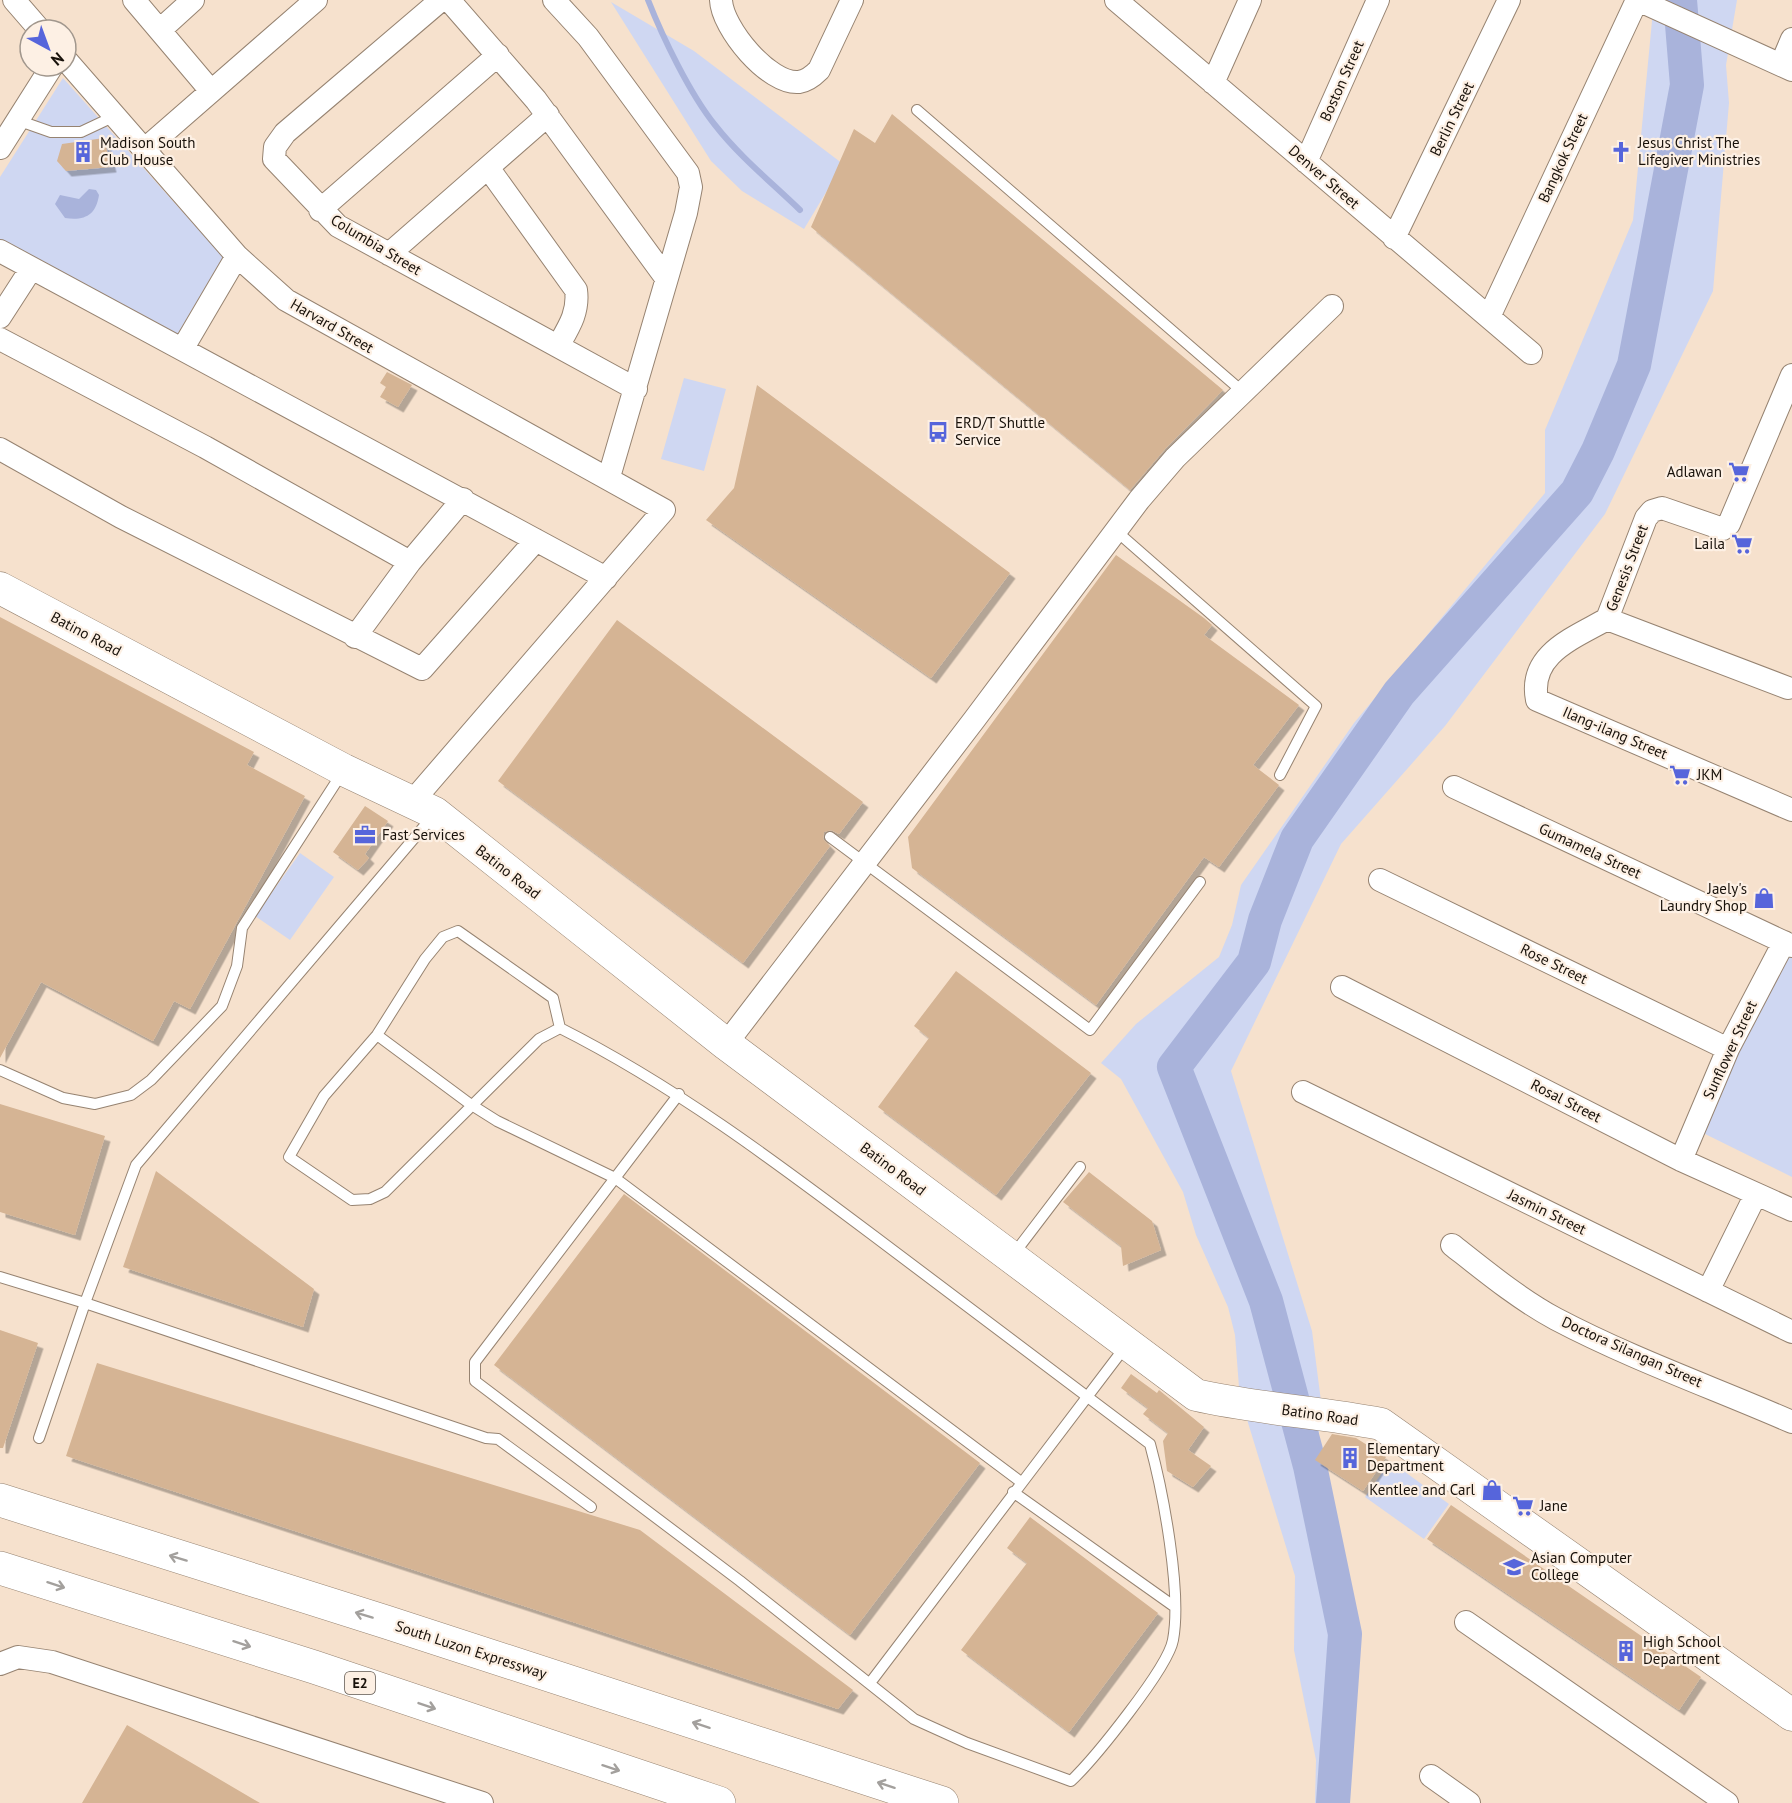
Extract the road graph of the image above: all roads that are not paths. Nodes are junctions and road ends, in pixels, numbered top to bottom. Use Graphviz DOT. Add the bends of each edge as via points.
graph roads {
  1 [pos="14,0"];
  2 [pos="134,0"];
  3 [pos="193,0"];
  4 [pos="316,0"];
  5 [pos="441,0"];
  6 [pos="449,0"];
  7 [pos="555,0"];
  8 [pos="852,0"];
  9 [pos="1250,0"];
  10 [pos="1378,0"];
  11 [pos="1509,0"];
  12 [pos="1641,1"];
  13 [pos="1123,2"];
  14 [pos="723,8"];
  15 [pos="30,18"];
  16 [pos="160,30"];
  17 [pos="1792,39"];
  18 [pos="498,55"];
  19 [pos="1786,68"];
  20 [pos="78,74"];
  21 [pos="44,78"];
  22 [pos="1213,82"];
  23 [pos="211,91"];
  24 [pos="917,110"];
  25 [pos="115,116"];
  26 [pos="548,116"];
  27 [pos="7,131"];
  28 [pos="145,149"];
  29 [pos="1306,162"];
  30 [pos="489,169"];
  31 [pos="320,210"];
  32 [pos="1394,238"];
  33 [pos="0,251"];
  34 [pos="389,254"];
  35 [pos="237,256"];
  36 [pos="31,269"];
  37 [pos="666,278"];
  38 [pos="1332,306"];
  39 [pos="0,317"];
  40 [pos="1489,317"];
  41 [pos="0,339"];
  42 [pos="558,346"];
  43 [pos="183,348"];
  44 [pos="1531,353"];
  45 [pos="1792,375"];
  46 [pos="636,389"];
  47 [pos="1243,392"];
  48 [pos="0,449"];
  49 [pos="609,477"];
  50 [pos="463,499"];
  51 [pos="1115,531"];
  52 [pos="536,540"];
  53 [pos="410,562"];
  54 [pos="606,578"];
  55 [pos="0,588"];
  56 [pos="1607,619"];
  57 [pos="355,637"];
  58 [pos="1788,688"];
  59 [pos="344,770"];
  60 [pos="1280,775"];
  61 [pos="1454,788"];
  62 [pos="423,808"];
  63 [pos="1792,810"];
  64 [pos="830,837"];
  65 [pos="865,863"];
  66 [pos="1380,880"];
  67 [pos="1200,882"];
  68 [pos="1788,944"];
  69 [pos="1342,987"];
  70 [pos="560,1028"];
  71 [pos="377,1035"];
  72 [pos="726,1044"];
  73 [pos="1728,1049"];
  74 [pos="0,1070"];
  75 [pos="1303,1092"];
  76 [pos="679,1094"];
  77 [pos="470,1104"];
  78 [pos="1680,1160"];
  79 [pos="1080,1167"];
  80 [pos="615,1178"];
  81 [pos="1756,1194"];
  82 [pos="1792,1210"];
  83 [pos="1452,1245"];
  84 [pos="1011,1258"];
  85 [pos="0,1277"];
  86 [pos="1708,1291"];
  87 [pos="84,1303"];
  88 [pos="1792,1332"];
  89 [pos="1127,1344"];
  90 [pos="1086,1396"];
  91 [pos="1792,1422"];
  92 [pos="39,1438"];
  93 [pos="1021,1482"];
  94 [pos="1013,1492"];
  95 [pos="0,1500"];
  96 [pos="591,1507"];
  97 [pos="0,1568"];
  98 [pos="1175,1607"];
  99 [pos="1466,1622"];
  100 [pos="0,1664"];
  101 [pos="870,1683"];
  102 [pos="1792,1715"];
  103 [pos="1431,1776"];
  104 [pos="482,1803"];
  105 [pos="719,1803"];
  106 [pos="942,1803"];
  107 [pos="1469,1803"];
  108 [pos="1727,1803"];
  1 -- 15 [label="street"];
  2 -- 16 [label="street"];
  3 -- 16 [label="street"];
  4 -- 23 [label="street"];
  5 -- 31 [label="street, Columbia Street" via="285,133 275,147 274,159"];
  6 -- 18 [label="street"];
  7 -- 37 [label="street" via="588,37 688,173 691,187 686,213"];
  8 -- 14 [label="street" via="825,61 810,79 796,82 764,66 744,46"];
  9 -- 22 [label="street"];
  10 -- 29 [label="street, Boston Street"];
  11 -- 32 [label="street, Berlin Street"];
  12 -- 19 [label="street"];
  12 -- 40 [label="street, Bangkok Street"];
  13 -- 22 [label="street, Denver Street"];
  16 -- 23 [label="street"];
  17 -- 19 [label="street"];
  18 -- 26 [label="street"];
  18 -- 31 [label="street"];
  20 -- 25 [label="street, Harvard Street"];
  21 -- 27 [label="street"];
  22 -- 29 [label="street, Denver Street"];
  23 -- 28 [label="street"];
  24 -- 47 [label="lane"];
  25 -- 27 [label="lane" via="81,132"];
  25 -- 28 [label="street, Harvard Street"];
  26 -- 30 [label="street"];
  26 -- 37 [label="street"];
  28 -- 35 [label="street, Harvard Street"];
  29 -- 32 [label="street, Denver Street"];
  30 -- 34 [label="street"];
  30 -- 42 [label="street" via="576,290 578,302 573,320"];
  31 -- 34 [label="street, Columbia Street" via="338,226"];
  32 -- 40 [label="street, Denver Street"];
  33 -- 36 [label="street"];
  34 -- 42 [label="street, Columbia Street"];
  35 -- 43 [label="street"];
  35 -- 49 [label="street, Harvard Street" via="286,300 333,328"];
  36 -- 39 [label="street"];
  36 -- 43 [label="street"];
  37 -- 46 [label="street"];
  38 -- 47 [label="street"];
  40 -- 44 [label="street, Denver Street"];
  41 -- 53 [label="street" via="206,447"];
  42 -- 46 [label="street, Columbia Street"];
  43 -- 50 [label="street"];
  45 -- 56 [label="street, Genesis Street" via="1729,524 1723,529 1662,508 1652,511"];
  46 -- 49 [label="street"];
  47 -- 51 [label="street" via="1175,458"];
  48 -- 57 [label="street" via="121,517"];
  49 -- 54 [label="street, Harvard Street" via="664,510"];
  50 -- 52 [label="street"];
  50 -- 53 [label="street"];
  51 -- 60 [label="lane" via="1316,706"];
  51 -- 65 [label="street"];
  52 -- 54 [label="street"];
  52 -- 57 [label="street" via="422,669"];
  53 -- 57 [label="street"];
  54 -- 62 [label="street"];
  55 -- 59 [label="main road, Batino Road"];
  56 -- 58 [label="street"];
  56 -- 63 [label="street, Ilang-ilang Street" via="1553,650 1534,686 1537,700"];
  59 -- 62 [label="main road, Batino Road"];
  59 -- 74 [label="lane" via="242,927 237,966 222,1006 151,1080 131,1095 95,1104 63,1098"];
  61 -- 68 [label="street, Gumamela Street"];
  62 -- 72 [label="main road, Batino Road"];
  62 -- 87 [label="lane" via="136,1165"];
  64 -- 65 [label="lane"];
  65 -- 67 [label="lane" via="1090,1030"];
  65 -- 72 [label="street"];
  66 -- 73 [label="street, Rose Street"];
  68 -- 73 [label="street, Sunflower Street"];
  69 -- 78 [label="street, Rosal Street"];
  70 -- 71 [label="lane" via="553,998 458,931 443,937 425,959"];
  70 -- 76 [label="lane"];
  70 -- 77 [label="lane" via="539,1039"];
  71 -- 77 [label="lane"];
  71 -- 77 [label="lane" via="324,1096 290,1157 352,1200 370,1199 386,1192"];
  72 -- 84 [label="main road, Batino Road"];
  73 -- 78 [label="street, Sunflower Street"];
  75 -- 86 [label="street, Jasmin Street"];
  76 -- 80 [label="lane"];
  76 -- 90 [label="lane"];
  77 -- 80 [label="lane"];
  78 -- 81 [label="street, Rosal Street"];
  79 -- 84 [label="lane"];
  80 -- 93 [label="lane"];
  80 -- 101 [label="lane" via="475,1362 475,1381"];
  81 -- 82 [label="street, Rosal Street"];
  81 -- 86 [label="street"];
  83 -- 91 [label="street, Doctora Silangan Street" via="1555,1318"];
  84 -- 89 [label="main road, Batino Road"];
  85 -- 87 [label="lane"];
  86 -- 88 [label="street, Jasmin Street"];
  87 -- 92 [label="lane"];
  87 -- 96 [label="lane" via="498,1439"];
  89 -- 90 [label="lane"];
  89 -- 102 [label="main road, Batino Road" via="1196,1395 1240,1405 1322,1413 1381,1424"];
  90 -- 93 [label="lane"];
  90 -- 98 [label="lane" via="1150,1444 1173,1573"];
  93 -- 94 [label="lane"];
  94 -- 98 [label="lane"];
  94 -- 101 [label="lane"];
  106 -- 95 [label="highway, South Luzon Expressway, one-way"];
  97 -- 105 [label="highway, E2, one-way" via="314,1667"];
  98 -- 101 [label="lane" via="1173,1641 1162,1665 1089,1764 1071,1781 914,1719"];
  99 -- 108 [label="street"];
  100 -- 104 [label="street" via="18,1658 52,1662"];
  103 -- 107 [label="street"];
}
